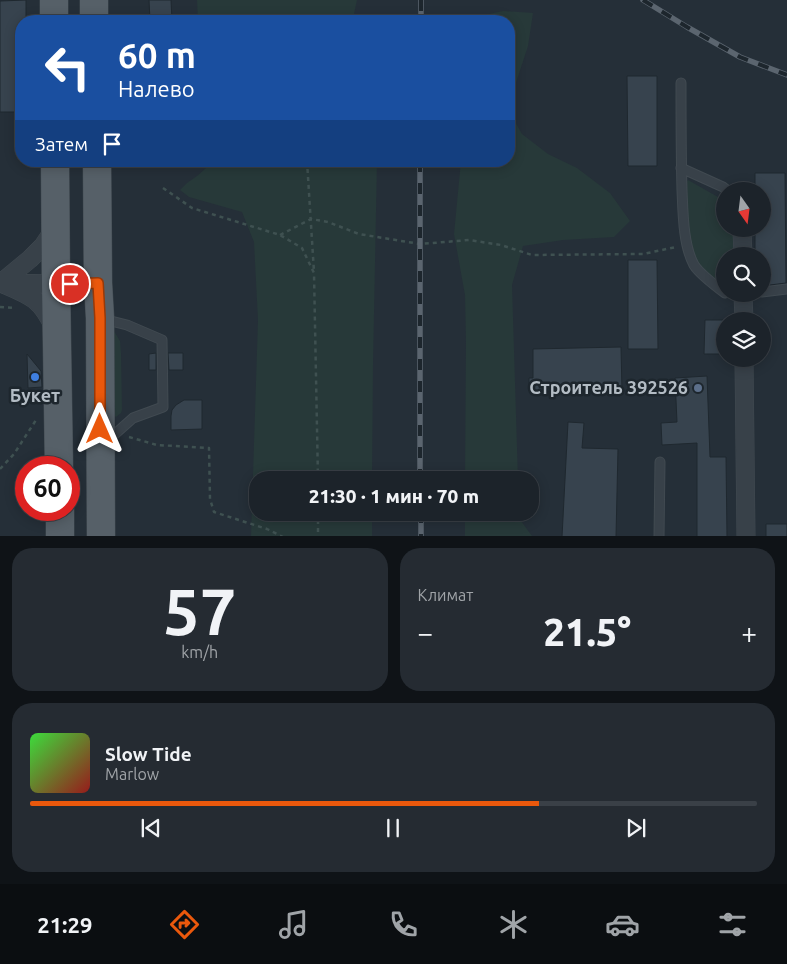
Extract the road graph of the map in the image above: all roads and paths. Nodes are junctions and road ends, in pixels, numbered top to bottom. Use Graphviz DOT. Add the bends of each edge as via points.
graph roads {
  1 [pos="54,0"];
  2 [pos="94,0"];
  3 [pos="54,15"];
  4 [pos="94,15"];
  5 [pos="680,83"];
  6 [pos="55,167"];
  7 [pos="97,167"];
  8 [pos="307,167"];
  9 [pos="681,168"];
  10 [pos="716,184"];
  11 [pos="163,188"];
  12 [pos="311,219"];
  13 [pos="56,227"];
  14 [pos="280,235"];
  15 [pos="687,244"];
  16 [pos="314,273"];
  17 [pos="0,283"];
  18 [pos="98,283"];
  19 [pos="56,284"];
  20 [pos="716,287"];
  21 [pos="787,289"];
  22 [pos="771,291"];
  23 [pos="100,318"];
  24 [pos="57,335"];
  25 [pos="744,367"];
  26 [pos="40,416"];
  27 [pos="108,440"];
  28 [pos="59,456"];
  29 [pos="660,462"];
  30 [pos="0,469"];
  31 [pos="318,471"];
  32 [pos="60,521"];
  33 [pos="318,521"];
  34 [pos="60,536"];
  35 [pos="101,536"];
  36 [pos="283,536"];
  37 [pos="318,536"];
  38 [pos="660,536"];
  39 [pos="746,536"];
  1 -- 3 [label="main road"];
  2 -- 4 [label="main road"];
  5 -- 9 [label="lane"];
  6 -- 13 [label="main road"];
  7 -- 18 [label="main road"];
  8 -- 12 [label="path"];
  9 -- 10 [label="lane"];
  9 -- 15 [label="lane"];
  11 -- 14 [label="path" via="192,208"];
  12 -- 14 [label="path"];
  12 -- 15 [label="path" via="359,234 420,244 469,240 502,245 532,255 643,254"];
  12 -- 16 [label="path"];
  13 -- 17 [label="street" via="30,260"];
  13 -- 19 [label="main road"];
  14 -- 16 [label="path" via="302,248"];
  15 -- 20 [label="lane" via="694,266"];
  16 -- 31 [label="path"];
  17 -- 19 [label="street"];
  17 -- 24 [label="street" via="40,304"];
  18 -- 19 [label="street"];
  18 -- 23 [label="main road"];
  19 -- 24 [label="main road"];
  21 -- 22 [label="lane"];
  23 -- 27 [label="main road"];
  23 -- 27 [label="lane" via="162,340 163,407 133,418"];
  24 -- 28 [label="main road"];
  25 -- 39 [label="street"];
  26 -- 30 [label="path"];
  27 -- 35 [label="main road"];
  27 -- 36 [label="path" via="208,448 210,499 214,512"];
  29 -- 38 [label="lane"];
  32 -- 34 [label="main road"];
  33 -- 37 [label="path"];
}
